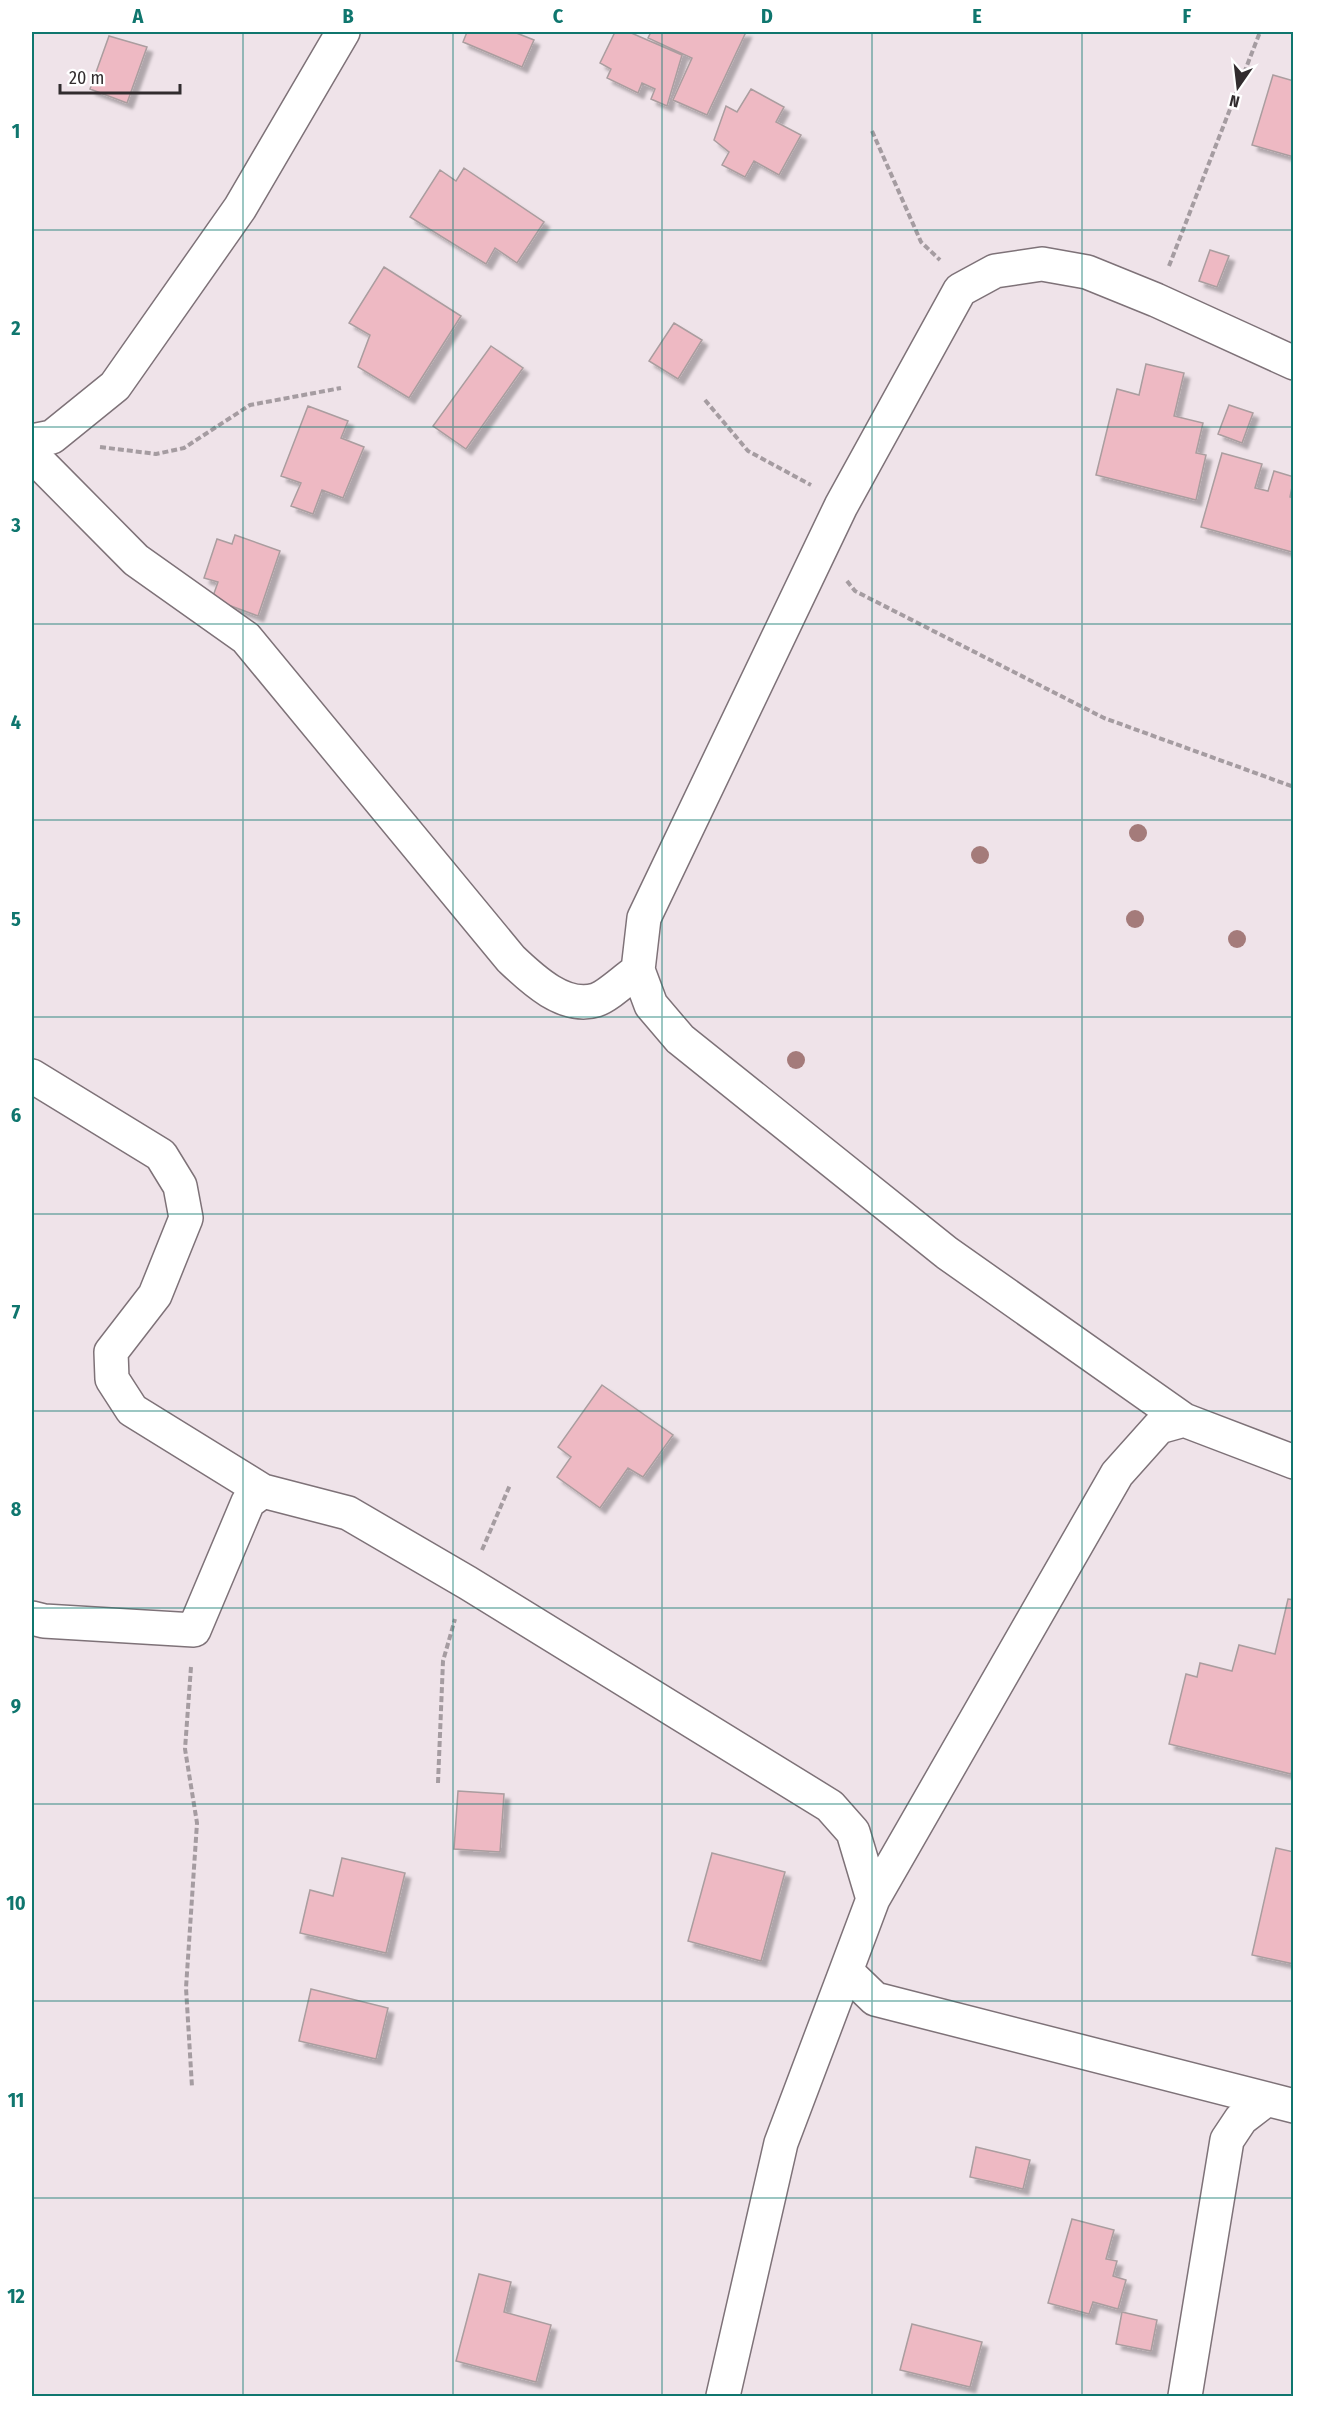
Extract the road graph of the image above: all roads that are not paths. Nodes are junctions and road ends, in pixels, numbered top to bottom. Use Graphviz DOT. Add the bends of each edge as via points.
graph roads {
  1 [pos="343,32"];
  2 [pos="1293,363"];
  3 [pos="38,444"];
  4 [pos="638,970"];
  5 [pos="32,1076"];
  6 [pos="1184,1420"];
  7 [pos="1293,1462"];
  8 [pos="263,1491"];
  9 [pos="32,1618"];
  10 [pos="873,1899"];
  11 [pos="846,1971"];
  12 [pos="1280,2103"];
  13 [pos="723,2397"];
  14 [pos="1185,2397"];
  1 -- 3 [label="street" via="240,208 115,386"];
  2 -- 4 [label="street" via="1087,272 1042,264 995,271 960,291 841,506 644,918"];
  3 -- 4 [label="street" via="136,560 246,638 511,959 539,986 573,1001 596,1000"];
  4 -- 6 [label="street" via="651,1005 680,1038 946,1253"];
  5 -- 8 [label="street" via="161,1155 180,1186 186,1218 155,1295 111,1352 112,1379 132,1410"];
  6 -- 7 [label="street"];
  6 -- 10 [label="street" via="1159,1427 1118,1474"];
  8 -- 9 [label="street" via="248,1502 194,1630"];
  8 -- 10 [label="street" via="348,1513 830,1806 854,1832"];
  10 -- 11 [label="street"];
  11 -- 12 [label="street" via="874,1999"];
  11 -- 13 [label="street" via="782,2143"];
  12 -- 14 [label="street" via="1241,2118 1227,2140"];
}
